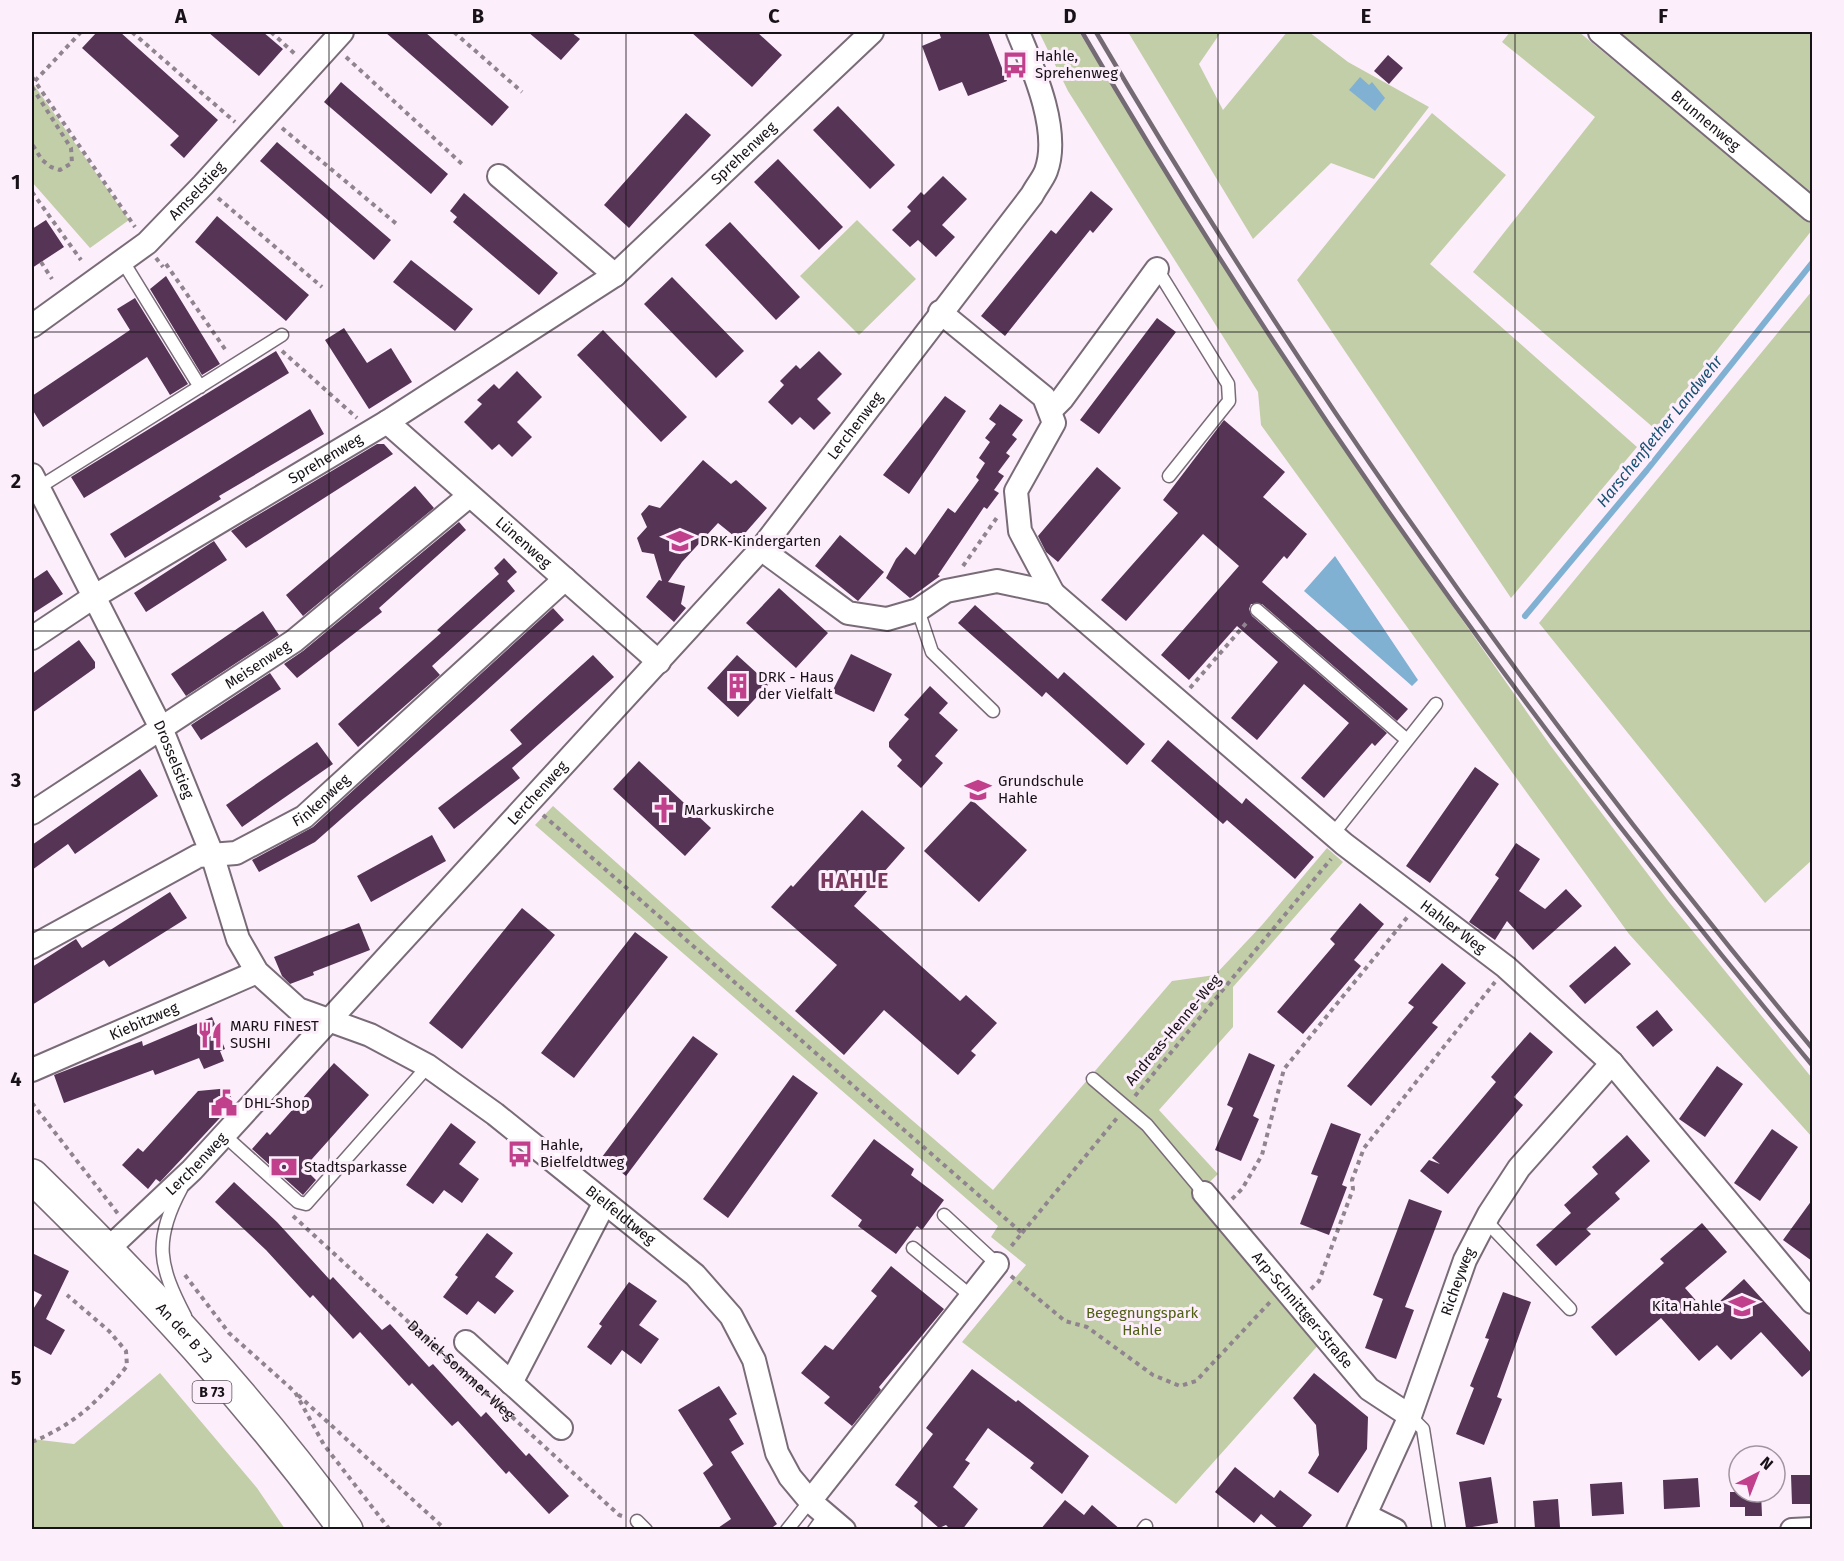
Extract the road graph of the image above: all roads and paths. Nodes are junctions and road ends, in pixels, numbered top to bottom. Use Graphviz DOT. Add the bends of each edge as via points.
graph roads {
  1 [pos="81,32"];
  2 [pos="132,32"];
  3 [pos="271,32"];
  4 [pos="454,32"];
  5 [pos="872,32"];
  6 [pos="1018,32"];
  7 [pos="1600,32"];
  8 [pos="337,38"];
  9 [pos="310,67"];
  10 [pos="33,79"];
  11 [pos="32,87"];
  12 [pos="522,92"];
  13 [pos="267,116"];
  14 [pos="249,135"];
  15 [pos="32,144"];
  16 [pos="462,164"];
  17 [pos="499,176"];
  18 [pos="203,185"];
  19 [pos="32,192"];
  20 [pos="1812,210"];
  21 [pos="399,226"];
  22 [pos="147,243"];
  23 [pos="81,260"];
  24 [pos="122,260"];
  25 [pos="41,262"];
  26 [pos="166,264"];
  27 [pos="1157,269"];
  28 [pos="615,275"];
  29 [pos="52,279"];
  30 [pos="322,287"];
  31 [pos="940,312"];
  32 [pos="32,326"];
  33 [pos="277,339"];
  34 [pos="236,364"];
  35 [pos="200,387"];
  36 [pos="1050,411"];
  37 [pos="379,426"];
  38 [pos="1169,476"];
  39 [pos="35,482"];
  40 [pos="1016,491"];
  41 [pos="469,496"];
  42 [pos="761,549"];
  43 [pos="565,579"];
  44 [pos="946,591"];
  45 [pos="1053,593"];
  46 [pos="95,596"];
  47 [pos="918,610"];
  48 [pos="1257,610"];
  49 [pos="32,638"];
  50 [pos="659,662"];
  51 [pos="1180,699"];
  52 [pos="1436,704"];
  53 [pos="993,711"];
  54 [pos="161,728"];
  55 [pos="1407,740"];
  56 [pos="529,803"];
  57 [pos="32,813"];
  58 [pos="1339,839"];
  59 [pos="212,854"];
  60 [pos="1420,901"];
  61 [pos="32,947"];
  62 [pos="1506,967"];
  63 [pos="257,972"];
  64 [pos="330,1020"];
  65 [pos="1612,1063"];
  66 [pos="428,1066"];
  67 [pos="32,1070"];
  68 [pos="1093,1079"];
  69 [pos="32,1103"];
  70 [pos="1125,1107"];
  71 [pos="224,1135"];
  72 [pos="192,1170"];
  73 [pos="32,1176"];
  74 [pos="1204,1193"];
  75 [pos="32,1202"];
  76 [pos="604,1204"];
  77 [pos="1218,1210"];
  78 [pos="289,1213"];
  79 [pos="944,1215"];
  80 [pos="1486,1221"];
  81 [pos="1022,1233"];
  82 [pos="110,1247"];
  83 [pos="913,1248"];
  84 [pos="997,1264"];
  85 [pos="183,1267"];
  86 [pos="67,1295"];
  87 [pos="1290,1295"];
  88 [pos="972,1296"];
  89 [pos="1812,1302"];
  90 [pos="1570,1309"];
  91 [pos="189,1336"];
  92 [pos="466,1342"];
  93 [pos="511,1383"];
  94 [pos="295,1392"];
  95 [pos="1410,1416"];
  96 [pos="561,1428"];
  97 [pos="32,1442"];
  98 [pos="816,1515"];
  99 [pos="1361,1522"];
  100 [pos="642,1525"];
  101 [pos="1812,1529"];
  102 [pos="319,1530"];
  103 [pos="346,1530"];
  104 [pos="390,1530"];
  105 [pos="446,1530"];
  106 [pos="787,1530"];
  107 [pos="844,1530"];
  108 [pos="1395,1530"];
  109 [pos="1439,1530"];
  110 [pos="1792,1530"];
  1 -- 10 [label="path"];
  2 -- 14 [label="path"];
  3 -- 9 [label="path"];
  4 -- 12 [label="path"];
  5 -- 28 [label="street, Sprehenweg"];
  6 -- 31 [label="street, Lerchenweg" via="1045,103 1050,133 1047,170 1032,195"];
  7 -- 20 [label="street, Brunnenweg"];
  8 -- 9 [label="street, Amselstieg"];
  8 -- 16 [label="path"];
  9 -- 13 [label="street, Amselstieg"];
  10 -- 22 [label="path"];
  11 -- 15 [label="path" via="71,148 72,163 60,170 51,167"];
  13 -- 14 [label="street, Amselstieg"];
  13 -- 21 [label="path"];
  14 -- 18 [label="street, Amselstieg"];
  17 -- 28 [label="street"];
  18 -- 22 [label="street, Amselstieg"];
  18 -- 30 [label="path"];
  19 -- 23 [label="path"];
  22 -- 24 [label="street, Amselstieg"];
  24 -- 32 [label="street, Amselstieg"];
  24 -- 35 [label="lane"];
  25 -- 29 [label="path"];
  26 -- 34 [label="path"];
  27 -- 36 [label="street"];
  27 -- 38 [label="lane" via="1228,384 1229,401"];
  28 -- 37 [label="street, Sprehenweg"];
  31 -- 36 [label="street" via="1044,397"];
  31 -- 42 [label="street, Lerchenweg"];
  33 -- 34 [label="lane"];
  33 -- 37 [label="path"];
  34 -- 35 [label="lane"];
  35 -- 39 [label="lane"];
  36 -- 40 [label="street" via="1054,423"];
  37 -- 41 [label="street, Lünenweg"];
  37 -- 46 [label="street, Sprehenweg"];
  39 -- 46 [label="street, Drosselstieg"];
  40 -- 44 [label="path"];
  40 -- 45 [label="street, Hahler Weg" via="1020,531"];
  41 -- 43 [label="street, Lünenweg"];
  41 -- 54 [label="street, Meisenweg" via="294,641"];
  42 -- 47 [label="street, Hahler Weg" via="848,613 887,619"];
  42 -- 50 [label="street, Lerchenweg"];
  43 -- 50 [label="street, Lünenweg"];
  43 -- 59 [label="street, Finkenweg" via="303,816 236,853"];
  44 -- 45 [label="street, Hahler Weg" via="997,581"];
  44 -- 47 [label="street, Hahler Weg"];
  45 -- 51 [label="street, Hahler Weg"];
  46 -- 49 [label="street, Sprehenweg"];
  46 -- 54 [label="street, Drosselstieg"];
  47 -- 53 [label="lane" via="932,652"];
  48 -- 51 [label="path"];
  48 -- 55 [label="lane"];
  50 -- 56 [label="street, Lerchenweg"];
  51 -- 58 [label="street, Hahler Weg"];
  52 -- 55 [label="lane"];
  54 -- 57 [label="street, Meisenweg"];
  54 -- 59 [label="street, Drosselstieg"];
  55 -- 58 [label="lane"];
  56 -- 64 [label="street, Lerchenweg"];
  56 -- 81 [label="path"];
  58 -- 60 [label="street, Hahler Weg"];
  58 -- 70 [label="path, Andreas-Henne-Weg"];
  59 -- 61 [label="street, Finkenweg" via="198,856"];
  59 -- 63 [label="street, Drosselstieg" via="238,939"];
  60 -- 62 [label="street, Hahler Weg"];
  60 -- 77 [label="path" via="1284,1069 1262,1155 1242,1190"];
  62 -- 65 [label="street, Hahler Weg"];
  62 -- 87 [label="path" via="1364,1148 1319,1281"];
  63 -- 64 [label="street, Drosselstieg" via="298,1009"];
  63 -- 67 [label="street, Kiebitzweg"];
  64 -- 66 [label="street, Bielfeldtweg" via="370,1035"];
  64 -- 71 [label="street, Lerchenweg"];
  65 -- 80 [label="street, Richeyweg" via="1520,1168"];
  65 -- 89 [label="street, Hahler Weg"];
  66 -- 71 [label="lane" via="306,1204 298,1202"];
  66 -- 76 [label="street, Bielfeldtweg" via="495,1114"];
  68 -- 70 [label="lane"];
  69 -- 82 [label="path" via="108,1203"];
  70 -- 74 [label="lane" via="1147,1125"];
  70 -- 81 [label="path, Andreas-Henne-Weg"];
  71 -- 72 [label="street, Lerchenweg"];
  72 -- 82 [label="street, Lerchenweg"];
  72 -- 91 [label="lane" via="163,1228 162,1246 171,1289 192,1331"];
  73 -- 82 [label="main road, An der B 73 / B 73"];
  74 -- 77 [label="street, Arp-Schnittger-Straße"];
  75 -- 82 [label="main road, An der B 73 / B 73"];
  76 -- 93 [label="street, Daniel-Sommer-Weg"];
  76 -- 98 [label="street, Bielfeldtweg" via="695,1275 730,1316 754,1360 777,1453"];
  77 -- 87 [label="street, Arp-Schnittger-Straße"];
  78 -- 100 [label="path, Daniel-Sommer-Weg" via="619,1515"];
  79 -- 84 [label="lane"];
  80 -- 90 [label="lane"];
  80 -- 95 [label="street, Richeyweg" via="1465,1260"];
  81 -- 84 [label="path, Andreas-Henne-Weg"];
  82 -- 91 [label="main road, An der B 73 / B 73"];
  82 -- 102 [label="main road, An der B 73 / B 73" via="177,1350 241,1425"];
  83 -- 88 [label="lane"];
  84 -- 87 [label="path" via="1065,1321 1087,1327 1152,1375 1180,1386 1196,1381"];
  84 -- 88 [label="street"];
  85 -- 94 [label="path" via="186,1277 229,1333"];
  86 -- 97 [label="path" via="126,1351 127,1366 73,1422"];
  87 -- 95 [label="street, Arp-Schnittger-Straße" via="1369,1389"];
  88 -- 98 [label="street"];
  91 -- 103 [label="main road, An der B 73 / B 73" via="272,1431"];
  92 -- 93 [label="street, Daniel-Sommer-Weg"];
  93 -- 96 [label="street, Daniel-Sommer-Weg"];
  94 -- 104 [label="path" via="324,1446"];
  94 -- 105 [label="path"];
  95 -- 99 [label="street, Richeyweg"];
  95 -- 109 [label="lane" via="1423,1429"];
  98 -- 106 [label="lane"];
  98 -- 107 [label="street, Bielfeldtweg"];
  99 -- 108 [label="street"];
  101 -- 110 [label="street"];
}
